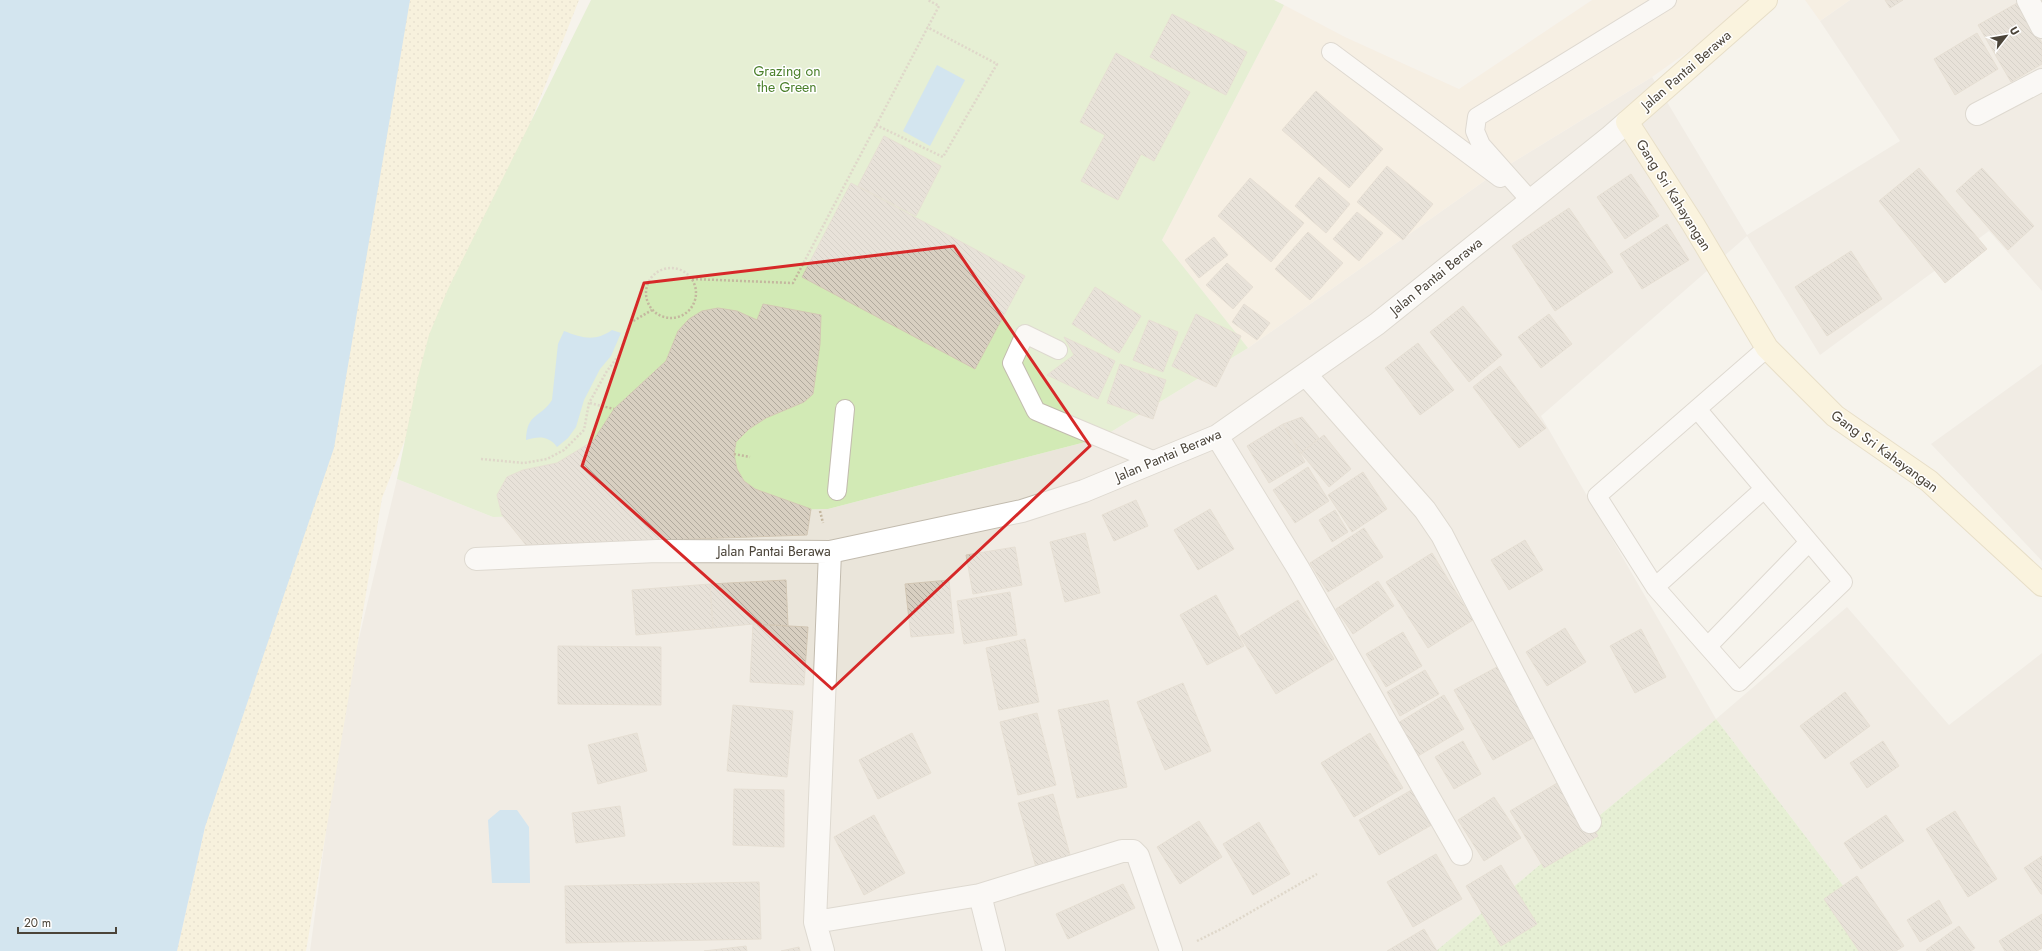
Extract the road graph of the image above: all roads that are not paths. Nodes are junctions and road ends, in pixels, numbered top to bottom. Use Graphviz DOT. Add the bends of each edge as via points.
graph roads {
  1 [pos="1668,0"];
  2 [pos="1766,0"];
  3 [pos="2028,0"];
  4 [pos="2042,27"];
  5 [pos="1331,52"];
  6 [pos="2042,80"];
  7 [pos="1977,114"];
  8 [pos="1627,122"];
  9 [pos="1530,200"];
  10 [pos="1766,348"];
  11 [pos="1058,350"];
  12 [pos="1306,375"];
  13 [pos="845,409"];
  14 [pos="1697,409"];
  15 [pos="1217,436"];
  16 [pos="1155,461"];
  17 [pos="1764,489"];
  18 [pos="837,491"];
  19 [pos="1809,542"];
  20 [pos="830,552"];
  21 [pos="476,559"];
  22 [pos="2042,585"];
  23 [pos="1655,587"];
  24 [pos="1708,646"];
  25 [pos="1590,822"];
  26 [pos="1461,854"];
  27 [pos="980,895"];
  28 [pos="815,922"];
  29 [pos="823,951"];
  30 [pos="994,951"];
  31 [pos="1171,951"];
  1 -- 9 [label="lane" via="1477,117 1475,131 1481,145"];
  2 -- 8 [label="street, Jalan Pantai Berawa"];
  3 -- 4 [label="street"];
  5 -- 9 [label="lane"];
  6 -- 7 [label="street"];
  8 -- 9 [label="street, Jalan Pantai Berawa"];
  8 -- 10 [label="street, Gang Sri Kahayangan" via="1693,224"];
  9 -- 12 [label="street, Jalan Pantai Berawa" via="1377,324"];
  10 -- 14 [label="lane"];
  10 -- 22 [label="street, Gang Sri Kahayangan" via="1835,416 1929,481"];
  11 -- 16 [label="lane" via="1025,334 1012,363 1036,411"];
  12 -- 15 [label="street, Jalan Pantai Berawa"];
  12 -- 25 [label="street" via="1425,510 1442,535"];
  13 -- 18 [label="lane"];
  14 -- 17 [label="lane"];
  14 -- 23 [label="lane" via="1597,496"];
  15 -- 16 [label="street, Jalan Pantai Berawa"];
  15 -- 26 [label="street" via="1298,568"];
  16 -- 20 [label="street, Jalan Pantai Berawa" via="1084,492 1022,510"];
  17 -- 19 [label="lane"];
  17 -- 23 [label="lane"];
  19 -- 24 [label="lane"];
  19 -- 24 [label="lane" via="1843,582 1739,682"];
  20 -- 21 [label="street, Jalan Pantai Berawa" via="657,551"];
  20 -- 28 [label="street"];
  23 -- 24 [label="lane"];
  27 -- 28 [label="street"];
  27 -- 30 [label="street"];
  27 -- 31 [label="street" via="1122,851 1133,851 1138,856"];
  28 -- 29 [label="street"];
}
